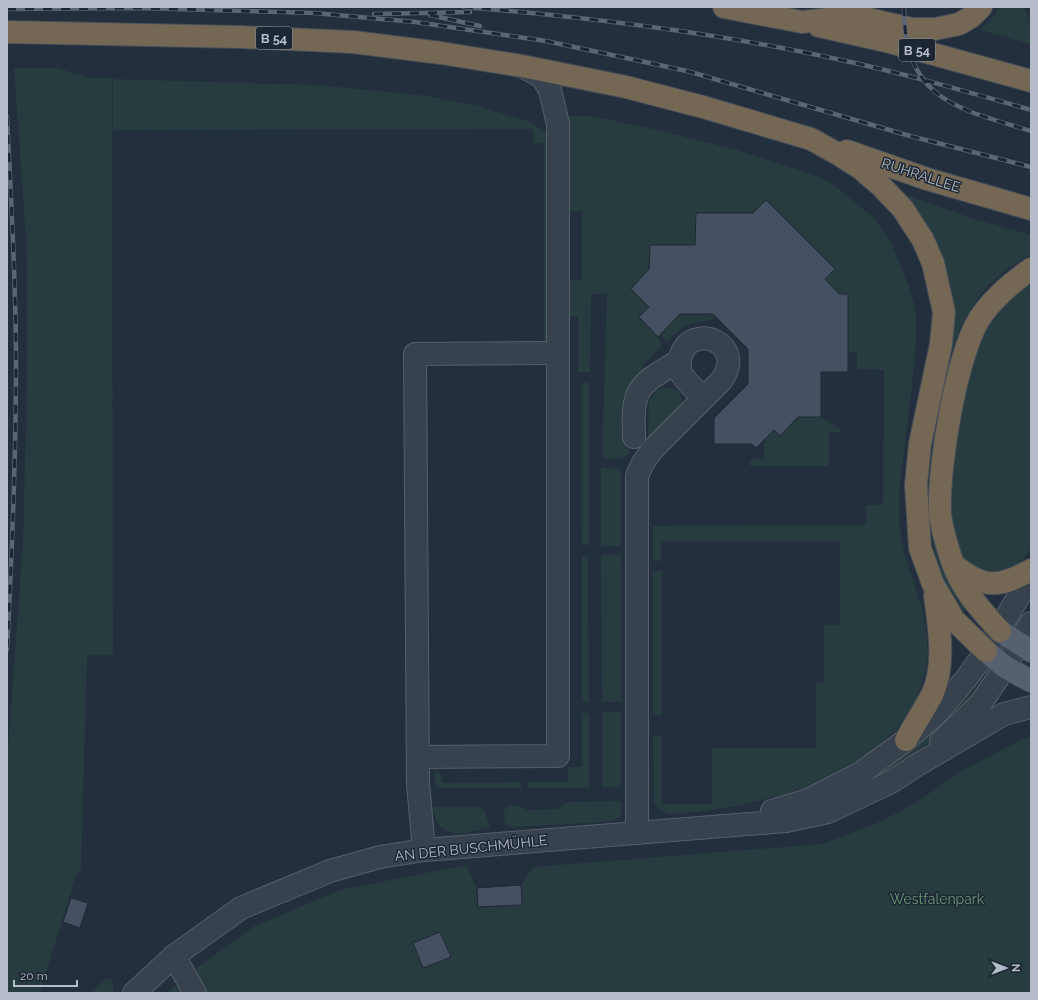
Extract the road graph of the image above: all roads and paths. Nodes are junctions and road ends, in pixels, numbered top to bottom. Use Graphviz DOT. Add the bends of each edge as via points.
graph roads {
  1 [pos="724,7"];
  2 [pos="981,7"];
  3 [pos="802,22"];
  4 [pos="7,32"];
  5 [pos="522,66"];
  6 [pos="1031,81"];
  7 [pos="811,139"];
  8 [pos="1031,209"];
  9 [pos="1031,269"];
  10 [pos="557,353"];
  11 [pos="679,361"];
  12 [pos="704,398"];
  13 [pos="634,436"];
  14 [pos="953,564"];
  15 [pos="1031,570"];
  16 [pos="1031,576"];
  17 [pos="933,584"];
  18 [pos="1031,623"];
  19 [pos="1000,630"];
  20 [pos="1025,647"];
  21 [pos="986,651"];
  22 [pos="1005,668"];
  23 [pos="1031,681"];
  24 [pos="1031,707"];
  25 [pos="906,740"];
  26 [pos="418,757"];
  27 [pos="917,765"];
  28 [pos="727,824"];
  29 [pos="637,833"];
  30 [pos="424,850"];
  31 [pos="174,956"];
  32 [pos="134,993"];
  33 [pos="195,993"];
  1 -- 3 [label="highway, B 54"];
  2 -- 3 [label="highway" via="959,24 935,29 912,28 856,16"];
  3 -- 6 [label="highway, B 54" via="886,41"];
  4 -- 5 [label="highway, B 54" via="353,42"];
  5 -- 7 [label="highway, B 54" via="703,106"];
  5 -- 10 [label="street" via="542,77 550,90 556,114"];
  7 -- 8 [label="highway, RUHRALLEE / B 54" via="927,179"];
  7 -- 17 [label="highway" via="860,168 903,210 923,240 939,284 944,312 941,344 920,444 916,484 920,548"];
  9 -- 14 [label="highway" via="1013,282 983,312 968,344 952,406 942,464 940,512"];
  10 -- 26 [label="street" via="558,756"];
  10 -- 26 [label="street" via="414,354"];
  11 -- 12 [label="street" via="686,380"];
  11 -- 12 [label="street" via="683,350 699,338 709,338 724,347 730,364 727,373"];
  11 -- 13 [label="street" via="654,376 637,394 634,407"];
  12 -- 29 [label="street" via="652,450 637,476"];
  14 -- 15 [label="highway" via="970,578 993,584 1012,581"];
  14 -- 19 [label="highway" via="971,599"];
  16 -- 19 [label="street, AN DER BUSCHMÜHLE"];
  17 -- 21 [label="highway" via="954,620"];
  17 -- 25 [label="highway" via="940,630 939,672 933,693"];
  18 -- 20 [label="street, AN DER BUSCHMÜHLE"];
  19 -- 20 [label="main road"];
  19 -- 21 [label="street, AN DER BUSCHMÜHLE"];
  20 -- 22 [label="street, AN DER BUSCHMÜHLE"];
  21 -- 22 [label="main road"];
  21 -- 25 [label="street, AN DER BUSCHMÜHLE" via="936,714"];
  22 -- 23 [label="main road"];
  22 -- 27 [label="street, AN DER BUSCHMÜHLE" via="981,703"];
  24 -- 27 [label="street, AN DER BUSCHMÜHLE" via="1004,714"];
  25 -- 28 [label="street, AN DER BUSCHMÜHLE" via="861,773 808,800"];
  26 -- 30 [label="street"];
  27 -- 28 [label="street, AN DER BUSCHMÜHLE" via="891,782 828,812 786,821"];
  28 -- 29 [label="street, AN DER BUSCHMÜHLE"];
  29 -- 30 [label="street, AN DER BUSCHMÜHLE"];
  30 -- 31 [label="street, AN DER BUSCHMÜHLE" via="380,857 330,871 241,908"];
  31 -- 32 [label="street, AN DER BUSCHMÜHLE"];
  31 -- 33 [label="street"];
}
